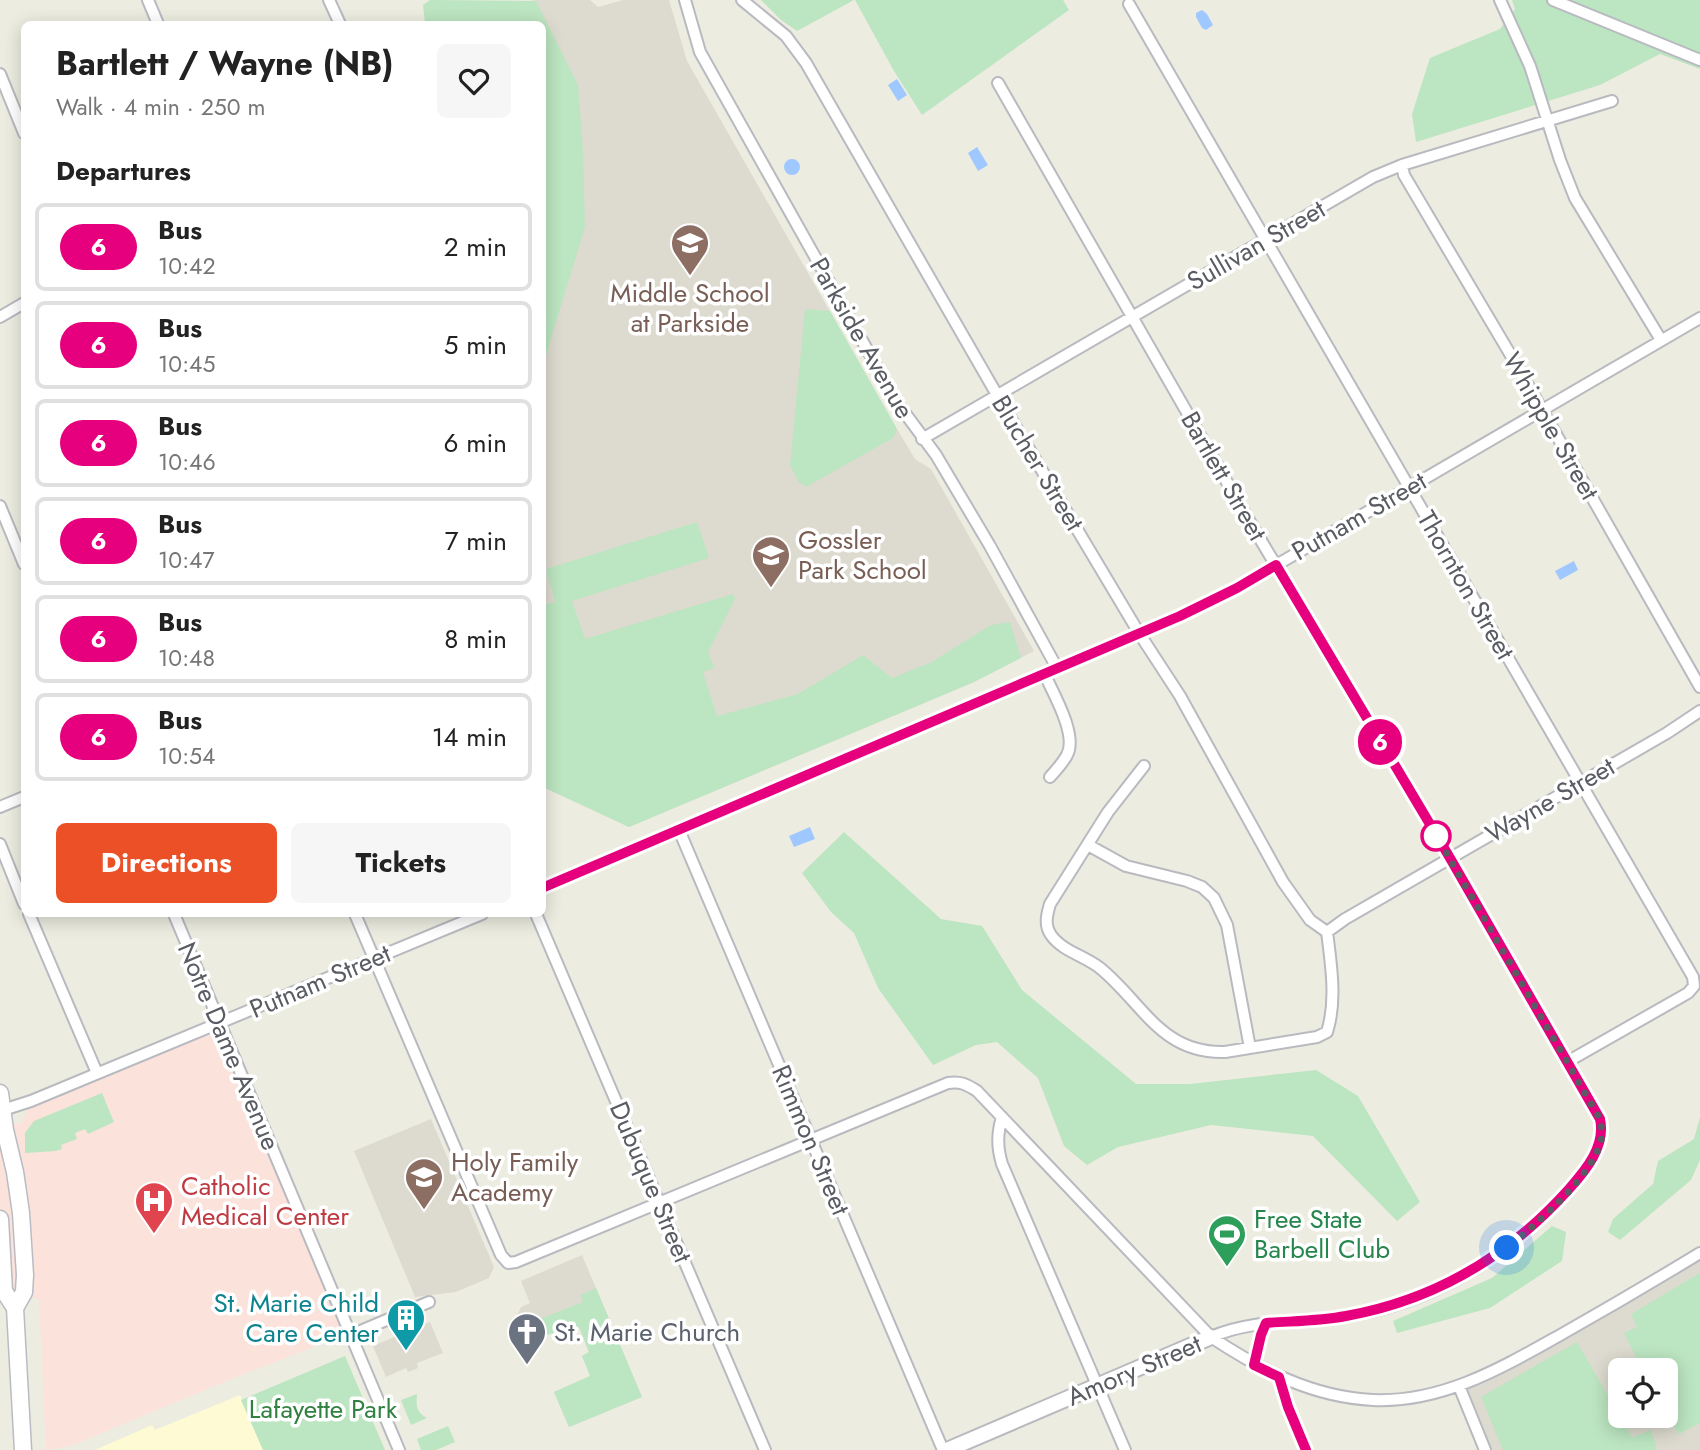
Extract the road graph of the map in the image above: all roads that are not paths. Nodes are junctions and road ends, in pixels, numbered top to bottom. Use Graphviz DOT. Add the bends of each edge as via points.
graph roads {
  1 [pos="148,0"];
  2 [pos="329,0"];
  3 [pos="685,0"];
  4 [pos="742,0"];
  5 [pos="1500,0"];
  6 [pos="1553,0"];
  7 [pos="1129,4"];
  8 [pos="157,21"];
  9 [pos="339,21"];
  10 [pos="1700,60"];
  11 [pos="0,74"];
  12 [pos="998,83"];
  13 [pos="3,88"];
  14 [pos="1612,101"];
  15 [pos="1548,120"];
  16 [pos="21,127"];
  17 [pos="1402,165"];
  18 [pos="1265,240"];
  19 [pos="21,305"];
  20 [pos="0,317"];
  21 [pos="1132,317"];
  22 [pos="1700,318"];
  23 [pos="1661,340"];
  24 [pos="998,395"];
  25 [pos="1542,409"];
  26 [pos="922,439"];
  27 [pos="1409,486"];
  28 [pos="0,507"];
  29 [pos="21,557"];
  30 [pos="1276,565"];
  31 [pos="1139,633"];
  32 [pos="1057,667"];
  33 [pos="1044,673"];
  34 [pos="1700,687"];
  35 [pos="1700,711"];
  36 [pos="1144,766"];
  37 [pos="1050,777"];
  38 [pos="1580,783"];
  39 [pos="21,798"];
  40 [pos="0,807"];
  41 [pos="679,830"];
  42 [pos="0,844"];
  43 [pos="1088,845"];
  44 [pos="1450,858"];
  45 [pos="546,886"];
  46 [pos="21,887"];
  47 [pos="30,917"];
  48 [pos="175,917"];
  49 [pos="356,917"];
  50 [pos="475,917"];
  51 [pos="537,917"];
  52 [pos="1327,932"];
  53 [pos="375,958"];
  54 [pos="220,1022"];
  55 [pos="1250,1048"];
  56 [pos="1567,1062"];
  57 [pos="97,1073"];
  58 [pos="0,1093"];
  59 [pos="3,1110"];
  60 [pos="1002,1117"];
  61 [pos="5,1129"];
  62 [pos="811,1139"];
  63 [pos="0,1160"];
  64 [pos="660,1203"];
  65 [pos="0,1219"];
  66 [pos="1700,1253"];
  67 [pos="2,1291"];
  68 [pos="24,1292"];
  69 [pos="429,1302"];
  70 [pos="15,1308"];
  71 [pos="1266,1323"];
  72 [pos="351,1335"];
  73 [pos="1211,1337"];
  74 [pos="1254,1365"];
  75 [pos="1279,1377"];
  76 [pos="1097,1386"];
  77 [pos="1459,1386"];
  78 [pos="23,1450"];
  79 [pos="399,1450"];
  80 [pos="765,1450"];
  81 [pos="945,1450"];
  82 [pos="1125,1450"];
  83 [pos="1306,1450"];
  84 [pos="1485,1450"];
  1 -- 8 [label="street"];
  2 -- 9 [label="street"];
  3 -- 26 [label="street, Parkside Avenue" via="700,52 896,401"];
  4 -- 24 [label="street, Blucher Street" via="786,36 806,63"];
  5 -- 15 [label="street"];
  6 -- 10 [label="street"];
  7 -- 18 [label="street, Thornton Street"];
  11 -- 13 [label="street"];
  12 -- 21 [label="street, Bartlett Street"];
  13 -- 16 [label="street"];
  14 -- 15 [label="street, Sullivan Street"];
  15 -- 17 [label="street, Sullivan Street"];
  15 -- 23 [label="street" via="1575,198"];
  17 -- 18 [label="street, Sullivan Street"];
  17 -- 25 [label="street, Whipple Street"];
  18 -- 21 [label="street, Sullivan Street"];
  18 -- 27 [label="street, Thornton Street"];
  19 -- 20 [label="street"];
  21 -- 24 [label="street, Sullivan Street"];
  21 -- 30 [label="street, Bartlett Street"];
  22 -- 23 [label="street, Putnam Street"];
  23 -- 25 [label="street, Putnam Street"];
  24 -- 26 [label="street, Sullivan Street"];
  24 -- 31 [label="street, Blucher Street"];
  25 -- 27 [label="street, Putnam Street"];
  25 -- 34 [label="street, Whipple Street"];
  26 -- 32 [label="street, Parkside Avenue" via="990,546"];
  27 -- 30 [label="street, Putnam Street"];
  27 -- 38 [label="street, Thornton Street"];
  28 -- 29 [label="street"];
  30 -- 31 [label="street, Putnam Street"];
  30 -- 44 [label="street, Bartlett Street"];
  31 -- 32 [label="street, Putnam Street"];
  31 -- 52 [label="street, Blucher Street" via="1180,696 1283,882 1310,920"];
  32 -- 33 [label="street, Putnam Street"];
  33 -- 37 [label="street" via="1071,738 1068,754"];
  33 -- 41 [label="street, Putnam Street"];
  35 -- 38 [label="street, Wayne Street"];
  36 -- 43 [label="street"];
  38 -- 44 [label="street, Wayne Street"];
  38 -- 56 [label="street, Thornton Street" via="1693,977 1694,986"];
  39 -- 40 [label="street"];
  41 -- 45 [label="street, Putnam Street"];
  41 -- 62 [label="street, Rimmon Street"];
  42 -- 46 [label="street"];
  43 -- 55 [label="street" via="1126,866 1202,887 1214,898 1227,925"];
  43 -- 55 [label="street" via="1050,904 1049,933 1100,968 1180,1044 1210,1052"];
  44 -- 52 [label="street, Wayne Street"];
  44 -- 56 [label="street, Bartlett Street"];
  47 -- 57 [label="street"];
  48 -- 54 [label="street, Notre Dame Avenue"];
  49 -- 53 [label="street"];
  50 -- 53 [label="street, Putnam Street"];
  51 -- 64 [label="street, Dubuque Street"];
  52 -- 55 [label="street" via="1332,974 1327,1032"];
  53 -- 54 [label="street, Putnam Street"];
  53 -- 64 [label="street" via="508,1264"];
  54 -- 57 [label="street, Putnam Street"];
  54 -- 72 [label="street, Notre Dame Avenue"];
  56 -- 71 [label="street, Bartlett Street" via="1600,1119 1601,1140 1574,1184 1531,1228 1480,1266 1419,1296 1344,1317"];
  57 -- 59 [label="street, Putnam Street"];
  58 -- 59 [label="main road"];
  59 -- 61 [label="main road"];
  60 -- 62 [label="street" via="977,1091 957,1081"];
  60 -- 73 [label="street"];
  60 -- 76 [label="street" via="998,1131 1002,1164"];
  61 -- 63 [label="main road"];
  61 -- 68 [label="main road" via="22,1213"];
  62 -- 64 [label="street"];
  62 -- 81 [label="street, Rimmon Street"];
  64 -- 80 [label="street, Dubuque Street"];
  65 -- 67 [label="main road"];
  66 -- 77 [label="street, Amory Street" via="1507,1365"];
  67 -- 68 [label="street"];
  67 -- 70 [label="main road"];
  68 -- 70 [label="main road"];
  69 -- 72 [label="street"];
  70 -- 78 [label="main road"];
  71 -- 73 [label="street, Bartlett Street"];
  71 -- 74 [label="street"];
  72 -- 79 [label="street, Notre Dame Avenue"];
  73 -- 74 [label="street, Amory Street"];
  73 -- 76 [label="street, Amory Street"];
  74 -- 75 [label="street, Amory Street"];
  75 -- 77 [label="street, Amory Street" via="1327,1393 1375,1400"];
  75 -- 83 [label="street"];
  76 -- 81 [label="street, Amory Street"];
  76 -- 82 [label="street"];
  77 -- 84 [label="street"];
}
